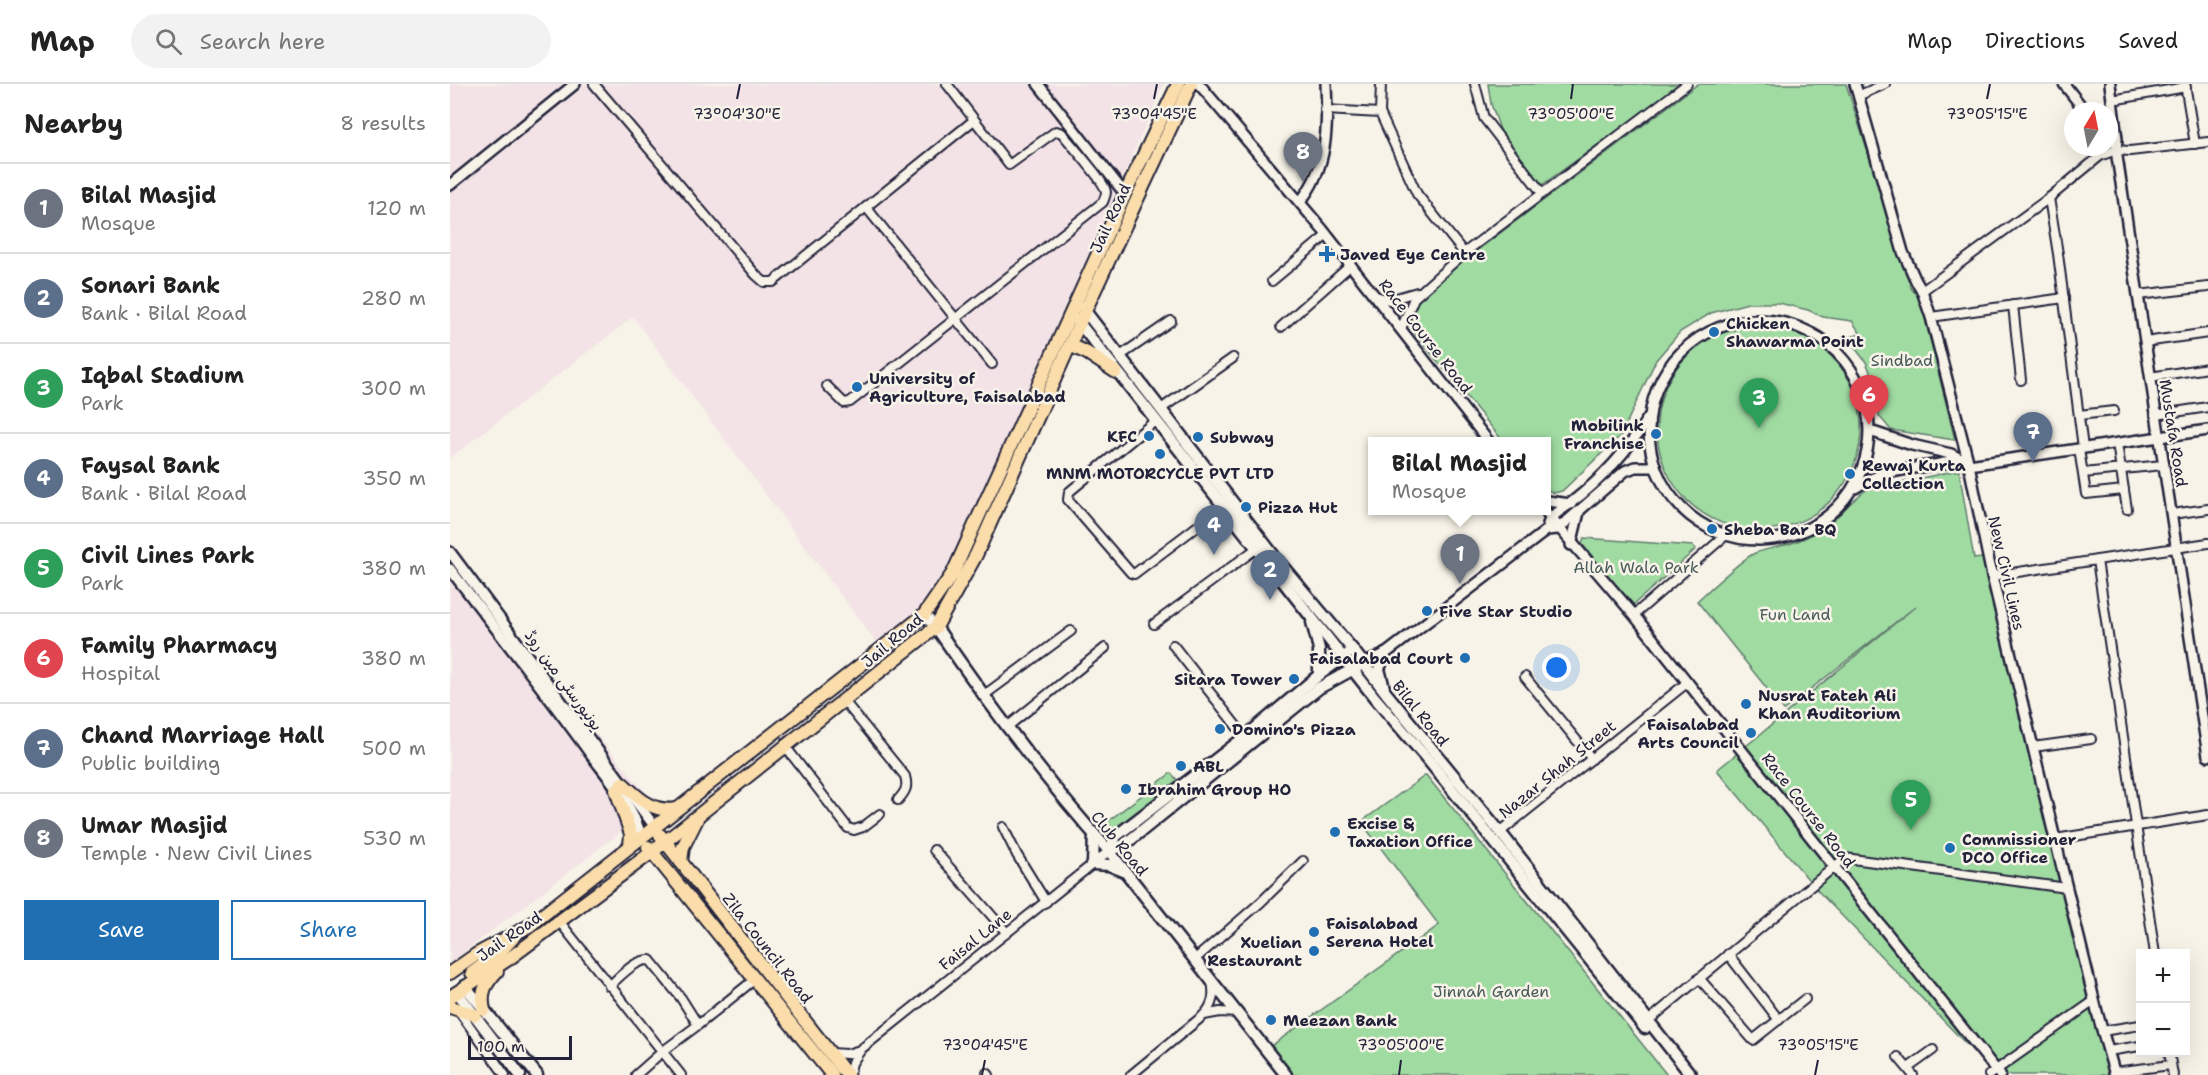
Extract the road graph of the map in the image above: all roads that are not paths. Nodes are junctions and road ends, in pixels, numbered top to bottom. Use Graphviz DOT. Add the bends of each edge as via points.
graph roads {
  1 [pos="575,84"];
  2 [pos="594,84"];
  3 [pos="947,84"];
  4 [pos="1038,84"];
  5 [pos="1178,84"];
  6 [pos="1191,84"];
  7 [pos="1199,84"];
  8 [pos="1326,84"];
  9 [pos="1381,84"];
  10 [pos="1475,84"];
  11 [pos="1687,84"];
  12 [pos="1856,84"];
  13 [pos="1885,84"];
  14 [pos="2064,84"];
  15 [pos="2110,84"];
  16 [pos="2186,86"];
  17 [pos="1860,95"];
  18 [pos="2112,100"];
  19 [pos="2078,102"];
  20 [pos="1325,110"];
  21 [pos="1380,113"];
  22 [pos="974,120"];
  23 [pos="2208,142"];
  24 [pos="2195,144"];
  25 [pos="2118,150"];
  26 [pos="2100,156"];
  27 [pos="2117,156"];
  28 [pos="450,185"];
  29 [pos="1542,193"];
  30 [pos="1125,194"];
  31 [pos="2049,198"];
  32 [pos="1299,202"];
  33 [pos="866,207"];
  34 [pos="1327,235"];
  35 [pos="1464,253"];
  36 [pos="1351,265"];
  37 [pos="1272,281"];
  38 [pos="2208,287"];
  39 [pos="1423,288"];
  40 [pos="1922,291"];
  41 [pos="2138,295"];
  42 [pos="1376,296"];
  43 [pos="2064,300"];
  44 [pos="2013,306"];
  45 [pos="1078,308"];
  46 [pos="1931,317"];
  47 [pos="956,319"];
  48 [pos="1171,321"];
  49 [pos="1079,324"];
  50 [pos="1281,327"];
  51 [pos="1401,329"];
  52 [pos="2208,333"];
  53 [pos="2145,342"];
  54 [pos="1070,345"];
  55 [pos="1120,357"];
  56 [pos="1233,358"];
  57 [pos="992,364"];
  58 [pos="2208,368"];
  59 [pos="1116,372"];
  60 [pos="2150,377"];
  61 [pos="2021,380"];
  62 [pos="827,386"];
  63 [pos="2208,407"];
  64 [pos="1161,410"];
  65 [pos="2114,411"];
  66 [pos="2079,415"];
  67 [pos="2156,415"];
  68 [pos="1649,416"];
  69 [pos="1155,421"];
  70 [pos="2208,430"];
  71 [pos="1870,431"];
  72 [pos="1487,437"];
  73 [pos="2158,437"];
  74 [pos="2117,443"];
  75 [pos="2081,449"];
  76 [pos="1965,462"];
  77 [pos="2163,465"];
  78 [pos="1654,467"];
  79 [pos="2121,470"];
  80 [pos="2083,473"];
  81 [pos="1853,489"];
  82 [pos="2124,490"];
  83 [pos="1551,502"];
  84 [pos="1571,504"];
  85 [pos="1224,506"];
  86 [pos="2127,509"];
  87 [pos="2208,509"];
  88 [pos="1579,512"];
  89 [pos="2172,514"];
  90 [pos="1547,515"];
  91 [pos="1550,519"];
  92 [pos="1558,529"];
  93 [pos="1547,530"];
  94 [pos="1726,535"];
  95 [pos="2208,543"];
  96 [pos="1571,545"];
  97 [pos="2178,547"];
  98 [pos="1257,548"];
  99 [pos="450,552"];
  100 [pos="2097,560"];
  101 [pos="450,569"];
  102 [pos="1992,576"];
  103 [pos="924,615"];
  104 [pos="1310,615"];
  105 [pos="1634,615"];
  106 [pos="1154,624"];
  107 [pos="936,627"];
  108 [pos="1071,631"];
  109 [pos="1173,645"];
  110 [pos="1106,648"];
  111 [pos="1353,650"];
  112 [pos="1385,654"];
  113 [pos="1344,657"];
  114 [pos="1358,666"];
  115 [pos="531,667"];
  116 [pos="1319,675"];
  117 [pos="1340,675"];
  118 [pos="1526,676"];
  119 [pos="1688,682"];
  120 [pos="983,696"];
  121 [pos="1380,696"];
  122 [pos="844,700"];
  123 [pos="1007,727"];
  124 [pos="2206,730"];
  125 [pos="1245,737"];
  126 [pos="2091,739"];
  127 [pos="785,746"];
  128 [pos="2033,747"];
  129 [pos="2208,756"];
  130 [pos="1592,759"];
  131 [pos="619,787"];
  132 [pos="898,800"];
  133 [pos="677,809"];
  134 [pos="700,813"];
  135 [pos="880,814"];
  136 [pos="2208,815"];
  137 [pos="655,827"];
  138 [pos="1003,827"];
  139 [pos="2136,827"];
  140 [pos="1500,832"];
  141 [pos="1094,834"];
  142 [pos="641,837"];
  143 [pos="2055,839"];
  144 [pos="664,841"];
  145 [pos="630,846"];
  146 [pos="934,850"];
  147 [pos="1110,851"];
  148 [pos="652,852"];
  149 [pos="1303,861"];
  150 [pos="681,862"];
  151 [pos="1093,864"];
  152 [pos="1834,866"];
  153 [pos="1125,871"];
  154 [pos="2067,888"];
  155 [pos="1046,902"];
  156 [pos="559,921"];
  157 [pos="520,930"];
  158 [pos="1007,933"];
  159 [pos="2154,949"];
  160 [pos="1728,954"];
  161 [pos="510,958"];
  162 [pos="1194,960"];
  163 [pos="450,973"];
  164 [pos="1699,978"];
  165 [pos="755,979"];
  166 [pos="1212,982"];
  167 [pos="609,986"];
  168 [pos="456,990"];
  169 [pos="1805,999"];
  170 [pos="2094,1001"];
  171 [pos="466,1012"];
  172 [pos="1237,1013"];
  173 [pos="1204,1015"];
  174 [pos="1779,1020"];
  175 [pos="1648,1021"];
  176 [pos="698,1025"];
  177 [pos="2136,1027"];
  178 [pos="2102,1031"];
  179 [pos="2136,1047"];
  180 [pos="860,1050"];
  181 [pos="1933,1050"];
  182 [pos="662,1052"];
  183 [pos="829,1052"];
  184 [pos="2108,1052"];
  185 [pos="1898,1056"];
  186 [pos="2170,1057"];
  187 [pos="2171,1065"];
  188 [pos="1911,1072"];
  189 [pos="1995,1073"];
  190 [pos="2114,1074"];
  191 [pos="505,1075"];
  192 [pos="520,1075"];
  193 [pos="537,1075"];
  194 [pos="636,1075"];
  195 [pos="681,1075"];
  196 [pos="832,1075"];
  197 [pos="848,1075"];
  198 [pos="1131,1075"];
  199 [pos="1286,1075"];
  200 [pos="1682,1075"];
  201 [pos="1691,1075"];
  202 [pos="2173,1075"];
  1 -- 28 [label="street"];
  2 -- 33 [label="street" via="764,282 773,282"];
  3 -- 22 [label="street"];
  4 -- 30 [label="street"];
  5 -- 30 [label="main road, Jail Road"];
  6 -- 45 [label="main road, Jail Road"];
  7 -- 32 [label="street, Race Course Road"];
  8 -- 20 [label="street"];
  9 -- 21 [label="street"];
  10 -- 29 [label="street" via="1484,118"];
  11 -- 29 [label="street"];
  12 -- 17 [label="street, New Civil Lines"];
  13 -- 17 [label="street"];
  14 -- 19 [label="street"];
  15 -- 18 [label="street, Mustafa Road"];
  16 -- 18 [label="street"];
  16 -- 24 [label="street"];
  17 -- 40 [label="street, New Civil Lines" via="1903,252"];
  20 -- 21 [label="street"];
  20 -- 32 [label="street" via="1324,151 1319,170"];
  21 -- 35 [label="street" via="1417,194"];
  22 -- 33 [label="street"];
  22 -- 47 [label="street" via="1009,165 1052,133 1062,133 1106,193 1103,202"];
  23 -- 24 [label="street"];
  24 -- 25 [label="street"];
  26 -- 31 [label="street"];
  27 -- 41 [label="street, Mustafa Road"];
  29 -- 35 [label="street"];
  30 -- 45 [label="main road, Jail Road"];
  31 -- 40 [label="street"];
  31 -- 43 [label="street"];
  32 -- 34 [label="street, Race Course Road"];
  33 -- 47 [label="street"];
  34 -- 36 [label="street, Race Course Road"];
  34 -- 37 [label="street"];
  35 -- 39 [label="street"];
  36 -- 42 [label="street, Race Course Road"];
  36 -- 50 [label="street"];
  38 -- 41 [label="street"];
  39 -- 42 [label="street" via="1389,300"];
  39 -- 51 [label="street" via="1409,307"];
  40 -- 46 [label="street, New Civil Lines"];
  41 -- 53 [label="street, Mustafa Road"];
  42 -- 51 [label="street, Race Course Road"];
  43 -- 44 [label="street"];
  43 -- 66 [label="street"];
  44 -- 46 [label="street"];
  44 -- 61 [label="street"];
  45 -- 49 [label="main road, Jail Road"];
  45 -- 55 [label="main road, Bilal Road"];
  45 -- 103 [label="main road, Jail Road" via="953,573"];
  46 -- 76 [label="street, New Civil Lines"];
  47 -- 57 [label="street"];
  47 -- 62 [label="street" via="850,402 844,404"];
  48 -- 55 [label="street"];
  49 -- 54 [label="main road, Jail Road"];
  49 -- 59 [label="main road, Bilal Road"];
  51 -- 72 [label="street, Race Course Road"];
  52 -- 53 [label="street"];
  53 -- 60 [label="street, Mustafa Road"];
  54 -- 59 [label="main road"];
  54 -- 107 [label="main road, Jail Road" via="976,555"];
  55 -- 64 [label="main road, Bilal Road"];
  56 -- 64 [label="street"];
  58 -- 60 [label="street"];
  59 -- 69 [label="main road, Bilal Road"];
  60 -- 67 [label="street, Mustafa Road"];
  63 -- 67 [label="street"];
  64 -- 111 [label="main road, Bilal Road"];
  65 -- 66 [label="street"];
  66 -- 75 [label="street"];
  67 -- 73 [label="street, Mustafa Road"];
  68 -- 71 [label="street" via="1659,384 1689,345 1733,323 1766,321 1799,328 1840,355 1865,398"];
  68 -- 78 [label="street"];
  68 -- 84 [label="street" via="1631,445"];
  69 -- 85 [label="main road, Bilal Road"];
  69 -- 85 [label="street" via="1069,492 1068,500 1134,574"];
  70 -- 73 [label="street"];
  71 -- 76 [label="street" via="1912,446 1952,454"];
  71 -- 81 [label="street" via="1865,461"];
  73 -- 74 [label="street"];
  73 -- 77 [label="street, Mustafa Road"];
  74 -- 75 [label="street"];
  74 -- 79 [label="street"];
  75 -- 76 [label="street"];
  75 -- 80 [label="street"];
  76 -- 81 [label="street" via="1920,465 1866,480"];
  76 -- 102 [label="street, New Civil Lines"];
  77 -- 79 [label="street"];
  77 -- 89 [label="street, Mustafa Road"];
  78 -- 88 [label="street" via="1630,468"];
  78 -- 94 [label="street" via="1683,510"];
  79 -- 80 [label="street"];
  79 -- 82 [label="street"];
  80 -- 82 [label="street" via="2086,494"];
  81 -- 94 [label="street" via="1831,514 1803,531 1765,540"];
  82 -- 86 [label="street"];
  83 -- 84 [label="street"];
  84 -- 91 [label="street"];
  85 -- 98 [label="main road, Bilal Road"];
  87 -- 89 [label="street"];
  88 -- 92 [label="street"];
  88 -- 96 [label="street"];
  89 -- 97 [label="street, Mustafa Road"];
  90 -- 91 [label="street, Race Course Road"];
  91 -- 92 [label="street, Race Course Road"];
  91 -- 93 [label="street"];
  92 -- 93 [label="street"];
  92 -- 96 [label="street, Race Course Road"];
  93 -- 112 [label="street"];
  94 -- 105 [label="street"];
  95 -- 97 [label="street"];
  96 -- 105 [label="street, Race Course Road"];
  97 -- 100 [label="street"];
  97 -- 124 [label="street, Mustafa Road"];
  98 -- 104 [label="main road, Bilal Road"];
  98 -- 106 [label="street"];
  99 -- 115 [label="street, یونیورسٹی مین روڈ"];
  100 -- 102 [label="street"];
  100 -- 139 [label="street"];
  101 -- 115 [label="street"];
  102 -- 128 [label="street, New Civil Lines"];
  103 -- 107 [label="main road, Club Road"];
  103 -- 133 [label="main road, Jail Road"];
  104 -- 113 [label="main road, Bilal Road"];
  104 -- 116 [label="main road" via="1319,649"];
  105 -- 119 [label="street, Race Course Road"];
  107 -- 120 [label="main road, Club Road"];
  107 -- 122 [label="main road, Jail Road"];
  108 -- 120 [label="street"];
  109 -- 125 [label="street"];
  110 -- 123 [label="street"];
  111 -- 113 [label="main road, Faisal Lane"];
  111 -- 114 [label="main road, Bilal Road"];
  112 -- 114 [label="street"];
  112 -- 121 [label="main road" via="1379,669"];
  113 -- 114 [label="main road, Bilal Road"];
  113 -- 116 [label="main road, Faisal Lane"];
  114 -- 117 [label="main road, Faisal Lane"];
  114 -- 121 [label="main road, Bilal Road"];
  115 -- 131 [label="street"];
  116 -- 125 [label="main road, Faisal Lane"];
  117 -- 121 [label="main road"];
  117 -- 147 [label="main road, Faisal Lane"];
  118 -- 130 [label="street"];
  119 -- 130 [label="street, Nazar Shah Street"];
  119 -- 152 [label="street, Race Course Road"];
  120 -- 123 [label="main road, Club Road"];
  121 -- 140 [label="main road, Bilal Road"];
  121 -- 200 [label="main road, Bilal Road"];
  122 -- 127 [label="main road, Jail Road"];
  122 -- 132 [label="street" via="905,776 906,791"];
  123 -- 141 [label="main road, Club Road"];
  124 -- 129 [label="street, Mustafa Road"];
  125 -- 147 [label="main road, Faisal Lane" via="1116,836"];
  126 -- 128 [label="street"];
  127 -- 134 [label="main road, Jail Road"];
  127 -- 135 [label="street" via="848,828 863,827"];
  128 -- 143 [label="street, New Civil Lines"];
  130 -- 140 [label="street, Nazar Shah Street"];
  131 -- 133 [label="main road" via="651,807"];
  131 -- 137 [label="street"];
  131 -- 142 [label="street" via="637,820"];
  131 -- 145 [label="main road" via="631,834"];
  133 -- 137 [label="main road, Jail Road"];
  134 -- 144 [label="main road, Jail Road"];
  134 -- 150 [label="main road" via="687,838"];
  136 -- 139 [label="street"];
  137 -- 142 [label="main road, Jail Road"];
  137 -- 144 [label="main road, Zila Council Road"];
  138 -- 155 [label="street"];
  139 -- 143 [label="street"];
  139 -- 159 [label="street"];
  140 -- 175 [label="main road, Bilal Road"];
  141 -- 147 [label="main road, Club Road"];
  141 -- 151 [label="main road"];
  142 -- 145 [label="main road, Jail Road"];
  142 -- 148 [label="main road, Zila Council Road"];
  143 -- 154 [label="street, New Civil Lines"];
  144 -- 148 [label="main road, Jail Road"];
  144 -- 150 [label="main road, Zila Council Road"];
  145 -- 157 [label="main road, Jail Road"];
  146 -- 158 [label="street"];
  147 -- 151 [label="street, Faisal Lane"];
  147 -- 153 [label="main road, Club Road"];
  148 -- 156 [label="main road, Jail Road"];
  148 -- 165 [label="main road, Zila Council Road"];
  149 -- 162 [label="street"];
  150 -- 183 [label="main road, Zila Council Road"];
  151 -- 153 [label="main road"];
  151 -- 155 [label="street, Faisal Lane"];
  152 -- 154 [label="street" via="1845,858"];
  152 -- 160 [label="street"];
  152 -- 189 [label="street, Race Course Road"];
  153 -- 162 [label="main road, Club Road"];
  154 -- 170 [label="street, New Civil Lines"];
  155 -- 158 [label="street, Faisal Lane"];
  156 -- 161 [label="main road, Jail Road"];
  156 -- 167 [label="street"];
  157 -- 163 [label="main road, Jail Road"];
  157 -- 168 [label="main road"];
  158 -- 180 [label="street, Faisal Lane"];
  160 -- 164 [label="street"];
  160 -- 174 [label="street"];
  161 -- 168 [label="main road, Jail Road"];
  161 -- 171 [label="main road" via="486,982 481,998"];
  162 -- 166 [label="main road, Club Road"];
  164 -- 174 [label="street" via="1753,1040"];
  164 -- 175 [label="street"];
  165 -- 176 [label="street"];
  165 -- 196 [label="main road, Zila Council Road"];
  166 -- 172 [label="main road, Club Road"];
  166 -- 173 [label="street" via="1212,1003"];
  167 -- 176 [label="street" via="636,964 650,960"];
  167 -- 182 [label="street"];
  168 -- 171 [label="main road"];
  169 -- 174 [label="street"];
  170 -- 178 [label="street, New Civil Lines"];
  170 -- 189 [label="street"];
  171 -- 191 [label="street"];
  171 -- 192 [label="main road"];
  171 -- 193 [label="main road"];
  172 -- 173 [label="street"];
  172 -- 199 [label="main road, Club Road"];
  173 -- 198 [label="street"];
  175 -- 201 [label="main road, Bilal Road"];
  176 -- 182 [label="street"];
  177 -- 178 [label="street"];
  178 -- 184 [label="street, New Civil Lines"];
  179 -- 184 [label="street"];
  180 -- 183 [label="street" via="847,1054"];
  180 -- 197 [label="street, Faisal Lane"];
  181 -- 188 [label="street"];
  182 -- 194 [label="street"];
  182 -- 195 [label="street"];
  183 -- 197 [label="main road, Zila Council Road"];
  184 -- 190 [label="street, New Civil Lines"];
  185 -- 188 [label="street"];
  186 -- 187 [label="street"];
  187 -- 190 [label="street"];
  187 -- 202 [label="street"];
}
